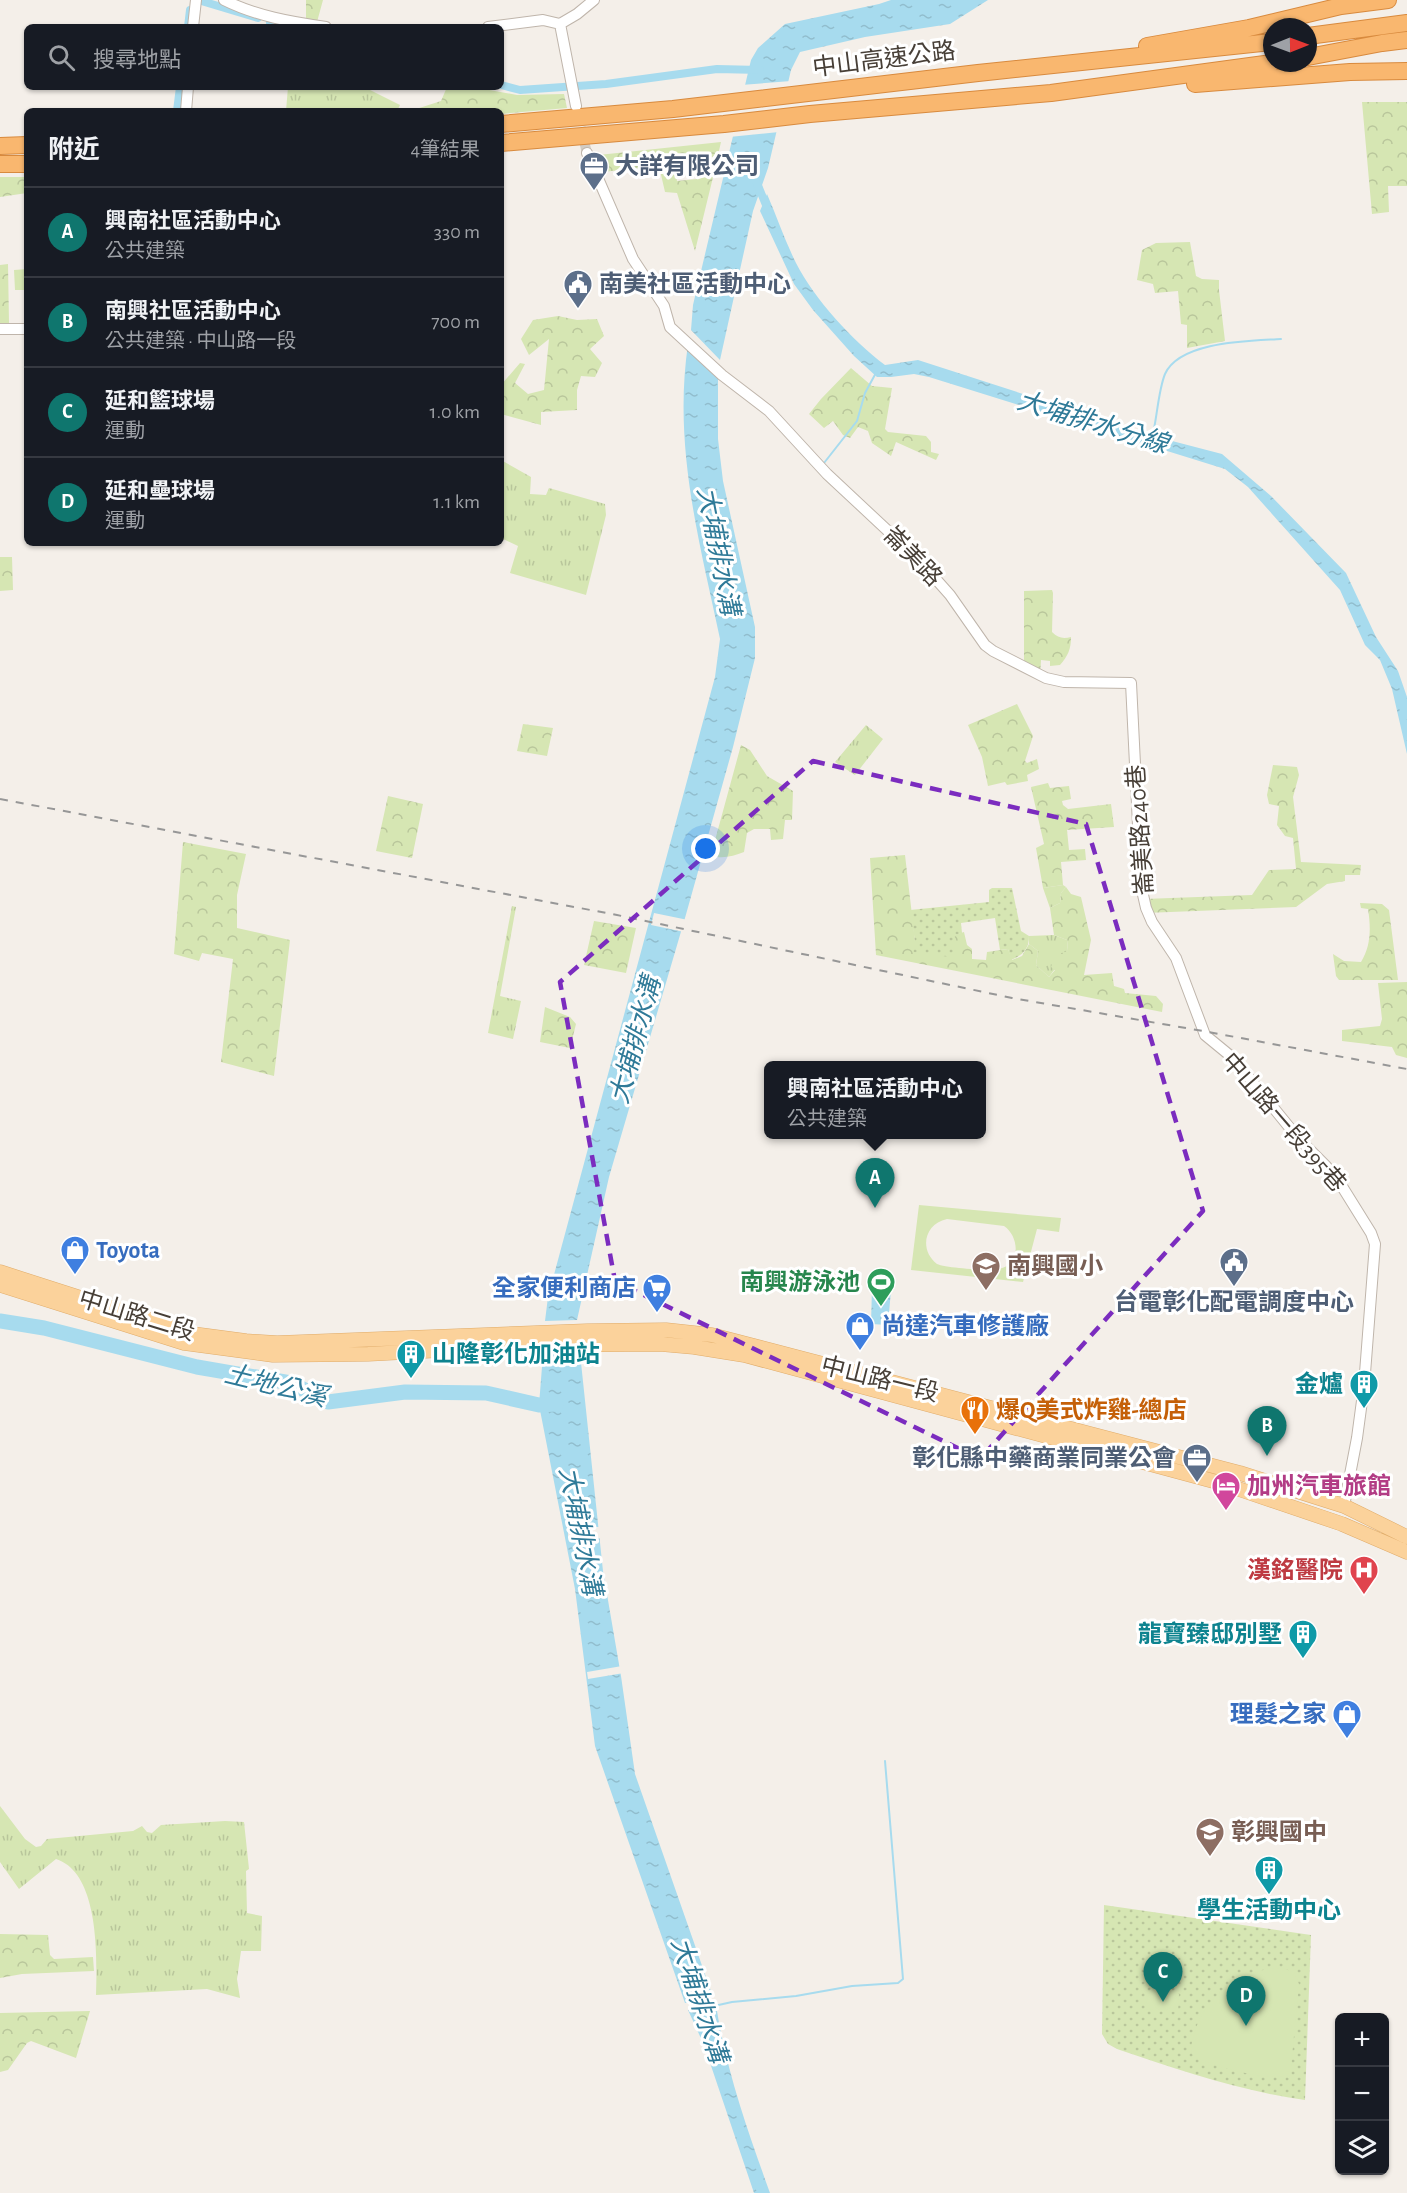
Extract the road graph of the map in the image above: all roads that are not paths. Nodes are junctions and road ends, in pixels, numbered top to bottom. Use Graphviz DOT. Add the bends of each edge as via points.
graph roads {
  1 [pos="196,0"];
  2 [pos="224,0"];
  3 [pos="594,0"];
  4 [pos="1363,0"];
  5 [pos="1388,0"];
  6 [pos="1341,6"];
  7 [pos="1407,23"];
  8 [pos="193,24"];
  9 [pos="304,24"];
  10 [pos="560,24"];
  11 [pos="504,25"];
  12 [pos="1317,35"];
  13 [pos="1407,40"];
  14 [pos="1263,43"];
  15 [pos="1317,55"];
  16 [pos="1093,62"];
  17 [pos="1263,64"];
  18 [pos="1407,71"];
  19 [pos="188,90"];
  20 [pos="1051,93"];
  21 [pos="575,100"];
  22 [pos="186,108"];
  23 [pos="504,124"];
  24 [pos="504,143"];
  25 [pos="24,145"];
  26 [pos="0,147"];
  27 [pos="587,153"];
  28 [pos="0,164"];
  29 [pos="24,164"];
  30 [pos="0,329"];
  31 [pos="24,329"];
  32 [pos="1131,683"];
  33 [pos="1192,1001"];
  34 [pos="0,1272"];
  35 [pos="0,1285"];
  36 [pos="586,1338"];
  37 [pos="275,1349"];
  38 [pos="1344,1506"];
  39 [pos="1407,1537"];
  40 [pos="1407,1552"];
  1 -- 8 [label="street"];
  2 -- 9 [label="street" via="260,14"];
  3 -- 10 [label="street"];
  4 -- 6 [label="highway"];
  5 -- 6 [label="highway"];
  6 -- 16 [label="highway" via="1249,28 1113,51"];
  7 -- 12 [label="highway"];
  10 -- 11 [label="street" via="534,21"];
  10 -- 21 [label="street"];
  13 -- 15 [label="highway"];
  14 -- 16 [label="highway, 中山高速公路"];
  16 -- 23 [label="highway, 中山高速公路"];
  17 -- 20 [label="highway, 中山高速公路"];
  18 -- 20 [label="highway"];
  19 -- 22 [label="street"];
  20 -- 24 [label="highway, 中山高速公路"];
  25 -- 26 [label="highway"];
  27 -- 32 [label="street, 崙美路" via="633,259 664,306 670,327 769,411 827,474 918,559 950,595 985,645 1046,678"];
  28 -- 29 [label="highway"];
  30 -- 31 [label="street"];
  32 -- 33 [label="street, 崙美路240巷" via="1146,908 1176,958"];
  33 -- 38 [label="street, 中山路一段395巷" via="1205,1035 1233,1058 1326,1166 1365,1221 1375,1245 1364,1386"];
  34 -- 37 [label="main road, 中山路二段" via="193,1334"];
  35 -- 37 [label="main road, 中山路二段" via="184,1343"];
  36 -- 37 [label="main road"];
  36 -- 38 [label="main road, 中山路一段" via="666,1330 720,1337 1230,1470"];
  36 -- 40 [label="main road, 中山路一段" via="744,1355 1224,1484 1342,1524"];
  38 -- 39 [label="main road, 中山路一段"];
}
